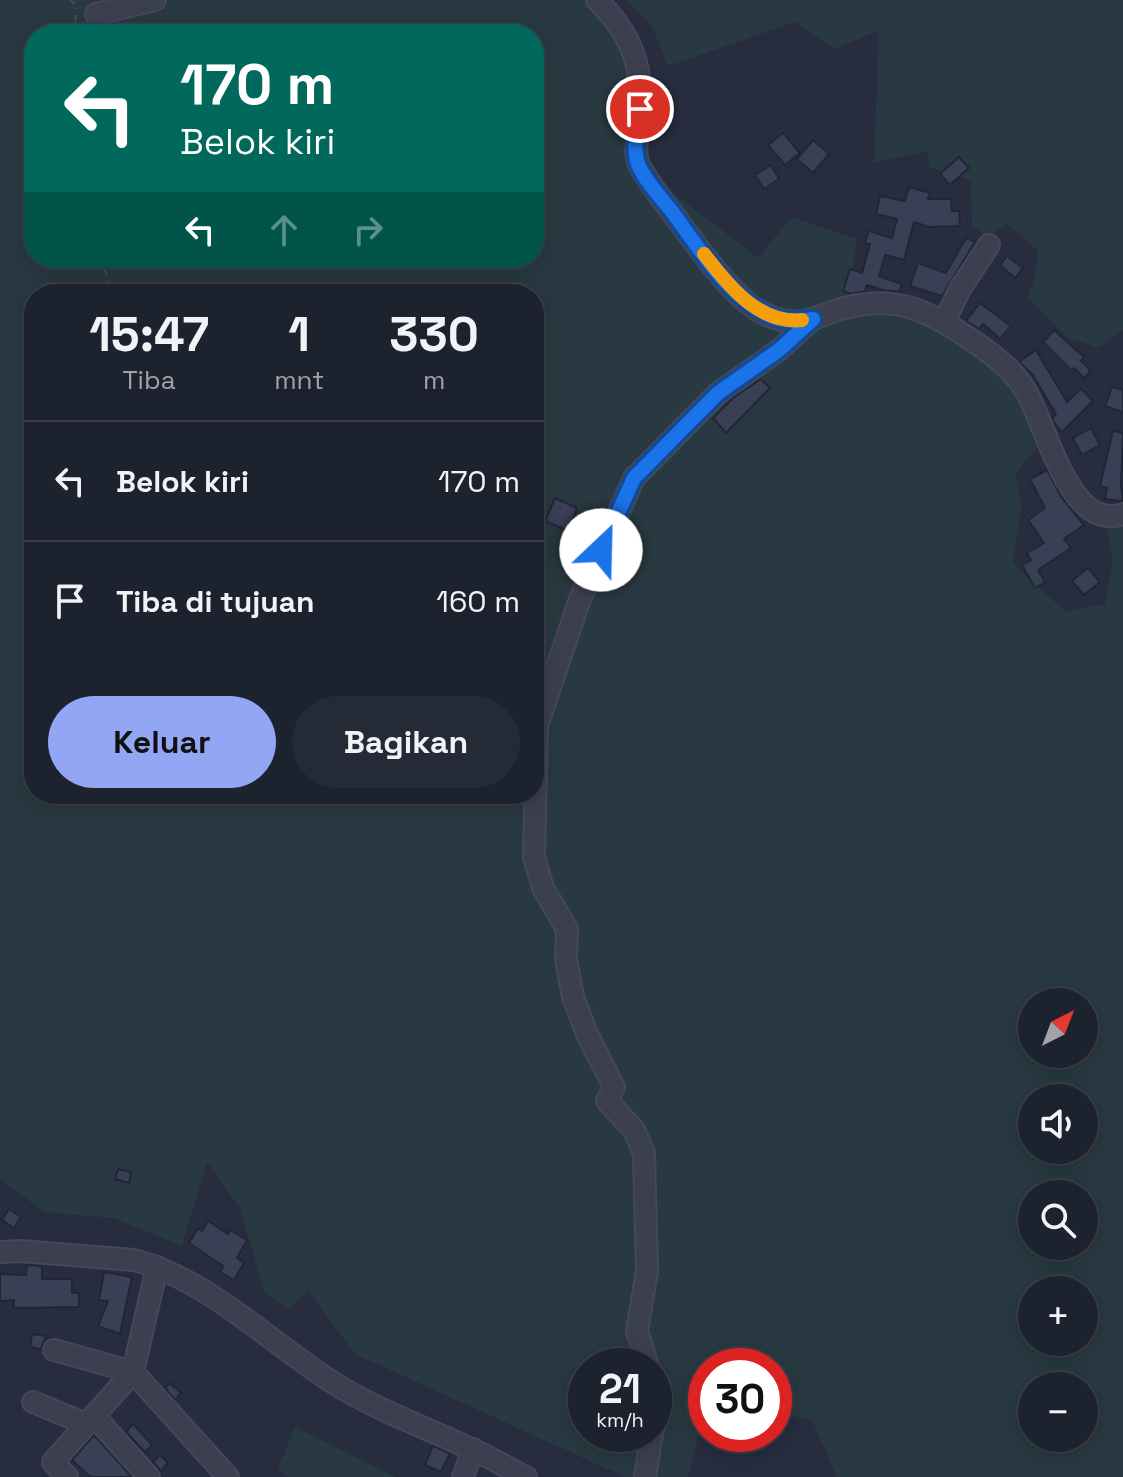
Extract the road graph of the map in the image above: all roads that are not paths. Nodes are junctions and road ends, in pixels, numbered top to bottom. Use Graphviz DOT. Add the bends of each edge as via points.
graph roads {
  1 [pos="155,0"];
  2 [pos="597,0"];
  3 [pos="86,10"];
  4 [pos="989,245"];
  5 [pos="813,319"];
  6 [pos="944,322"];
  7 [pos="1123,514"];
  8 [pos="544,705"];
  9 [pos="535,804"];
  10 [pos="0,1252"];
  11 [pos="157,1267"];
  12 [pos="642,1348"];
  13 [pos="54,1350"];
  14 [pos="133,1372"];
  15 [pos="33,1402"];
  16 [pos="90,1420"];
  17 [pos="473,1449"];
  18 [pos="649,1452"];
  19 [pos="67,1477"];
  20 [pos="149,1477"];
  21 [pos="228,1477"];
  22 [pos="463,1477"];
  23 [pos="526,1477"];
  24 [pos="645,1477"];
  1 -- 3 [label="street"];
  2 -- 5 [label="street" via="620,27 636,60 642,87 636,152 644,174 717,272 751,306 790,322"];
  4 -- 6 [label="street"];
  5 -- 6 [label="street" via="869,302 899,303"];
  5 -- 8 [label="street" via="718,393 634,478 580,599"];
  6 -- 7 [label="street" via="986,350 1025,388 1084,506 1113,518"];
  9 -- 12 [label="street" via="534,857 543,888 567,929 573,997 614,1087 607,1101 634,1130 644,1153 647,1271 637,1331"];
  10 -- 11 [label="street" via="134,1260"];
  11 -- 14 [label="street"];
  11 -- 17 [label="street" via="207,1295 333,1383"];
  13 -- 14 [label="street"];
  14 -- 16 [label="street"];
  14 -- 21 [label="street"];
  15 -- 16 [label="street"];
  16 -- 19 [label="street" via="53,1462"];
  16 -- 20 [label="street"];
  17 -- 22 [label="street"];
  17 -- 23 [label="street"];
  18 -- 24 [label="street"];
}
